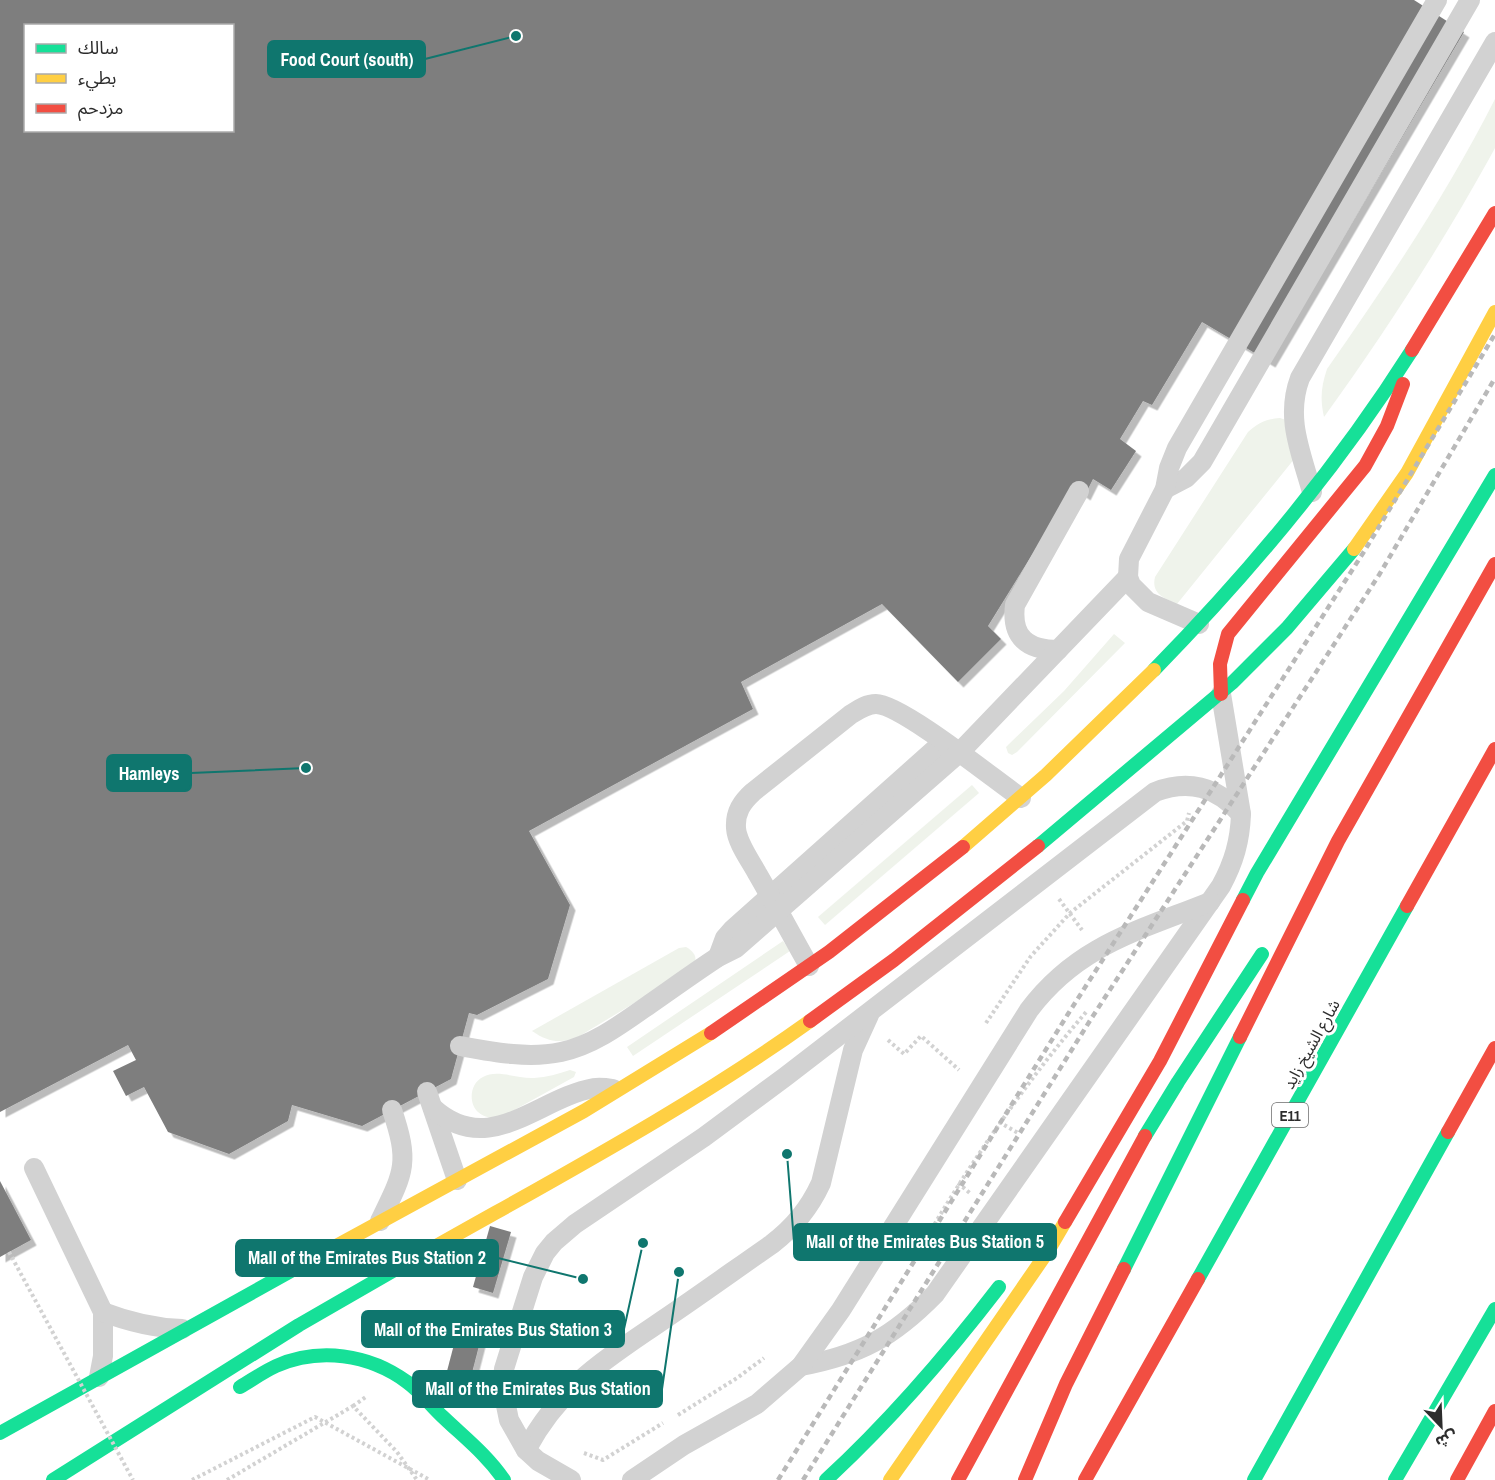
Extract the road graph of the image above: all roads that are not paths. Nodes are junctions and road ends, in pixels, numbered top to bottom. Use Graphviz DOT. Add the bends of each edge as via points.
graph roads {
  1 [pos="1437,0"];
  2 [pos="1470,0"];
  3 [pos="1495,42"];
  4 [pos="1495,213"];
  5 [pos="1495,312"];
  6 [pos="1409,356"];
  7 [pos="1495,475"];
  8 [pos="1165,489"];
  9 [pos="1079,491"];
  10 [pos="1312,492"];
  11 [pos="1495,564"];
  12 [pos="1128,577"];
  13 [pos="1199,624"];
  14 [pos="1058,650"];
  15 [pos="1221,694"];
  16 [pos="951,748"];
  17 [pos="1495,749"];
  18 [pos="1021,798"];
  19 [pos="1241,814"];
  20 [pos="1338,841"];
  21 [pos="1210,902"];
  22 [pos="774,905"];
  23 [pos="809,966"];
  24 [pos="873,1008"];
  25 [pos="460,1046"];
  26 [pos="1495,1048"];
  27 [pos="1160,1061"];
  28 [pos="622,1089"];
  29 [pos="392,1110"];
  30 [pos="34,1168"];
  31 [pos="459,1185"];
  32 [pos="1070,1187"];
  33 [pos="379,1223"];
  34 [pos="1005,1278"];
  35 [pos="1495,1309"];
  36 [pos="103,1312"];
  37 [pos="185,1329"];
  38 [pos="801,1366"];
  39 [pos="99,1377"];
  40 [pos="233,1392"];
  41 [pos="1495,1411"];
  42 [pos="0,1432"];
  43 [pos="139,1443"];
  44 [pos="526,1450"];
  45 [pos="77,1466"];
  46 [pos="53,1480"];
  47 [pos="504,1480"];
  48 [pos="570,1480"];
  49 [pos="632,1480"];
  50 [pos="826,1480"];
  51 [pos="890,1480"];
  52 [pos="958,1480"];
  53 [pos="1025,1480"];
  54 [pos="1085,1480"];
  55 [pos="1254,1480"];
  56 [pos="1395,1480"];
  57 [pos="1457,1480"];
  1 -- 8 [label="lane" via="1177,448 1168,468"];
  2 -- 8 [label="lane" via="1202,462 1186,478"];
  3 -- 10 [label="lane" via="1300,378 1292,406 1293,423"];
  4 -- 6 [label="main road"];
  5 -- 15 [label="main road" via="1417,456 1384,506 1312,601"];
  6 -- 10 [label="main road"];
  6 -- 15 [label="main road" via="1394,413 1365,466 1228,634 1219,664"];
  7 -- 27 [label="main road" via="1257,873"];
  8 -- 12 [label="lane" via="1129,559"];
  9 -- 14 [label="lane" via="1015,605 1013,616 1014,626 1027,644 1037,649"];
  10 -- 13 [label="main road"];
  11 -- 20 [label="main road"];
  12 -- 13 [label="lane" via="1148,602"];
  12 -- 14 [label="lane"];
  13 -- 18 [label="main road"];
  14 -- 16 [label="lane"];
  15 -- 19 [label="lane"];
  15 -- 45 [label="main road" via="969,904 790,1036 603,1153 468,1223 335,1303"];
  16 -- 18 [label="lane"];
  16 -- 22 [label="lane"];
  16 -- 22 [label="lane" via="889,707 875,704 862,708 753,792 742,802 736,816 736,831"];
  17 -- 54 [label="main road, شارع الشيخ زايد / E11"];
  18 -- 23 [label="main road" via="918,885"];
  19 -- 21 [label="lane" via="1237,852"];
  19 -- 24 [label="lane" via="1221,795 1196,786 1168,787 1155,792"];
  20 -- 52 [label="main road" via="1178,1082 1129,1164"];
  20 -- 53 [label="main road" via="1066,1384"];
  21 -- 38 [label="lane" via="935,1294 913,1316 870,1345 832,1360"];
  21 -- 38 [label="lane" via="1107,943 1057,978 1029,1010"];
  22 -- 23 [label="lane"];
  22 -- 25 [label="lane" via="736,948 609,1032 583,1044 561,1052 535,1054"];
  23 -- 28 [label="main road"];
  24 -- 44 [label="lane" via="853,1050 821,1183 796,1224 585,1375 551,1409"];
  24 -- 44 [label="lane" via="704,1137 586,1216 545,1253 533,1277 502,1386 508,1420"];
  26 -- 55 [label="main road"];
  27 -- 32 [label="main road"];
  27 -- 51 [label="main road" via="1048,1251"];
  28 -- 31 [label="main road"];
  28 -- 31 [label="lane" via="596,1088 577,1093 493,1128 457,1124 430,1100"];
  29 -- 33 [label="lane" via="401,1138 402,1171"];
  30 -- 36 [label="lane"];
  31 -- 33 [label="main road"];
  33 -- 37 [label="main road"];
  34 -- 50 [label="main road" via="904,1402"];
  35 -- 56 [label="main road"];
  36 -- 37 [label="lane" via="142,1324"];
  36 -- 39 [label="lane"];
  37 -- 39 [label="main road"];
  38 -- 49 [label="lane" via="757,1404 684,1444"];
  39 -- 42 [label="main road"];
  40 -- 47 [label="main road" via="294,1359 333,1354 371,1362 405,1381 485,1456"];
  41 -- 57 [label="main road"];
  43 -- 45 [label="main road"];
  44 -- 48 [label="lane"];
  45 -- 46 [label="main road"];
}
